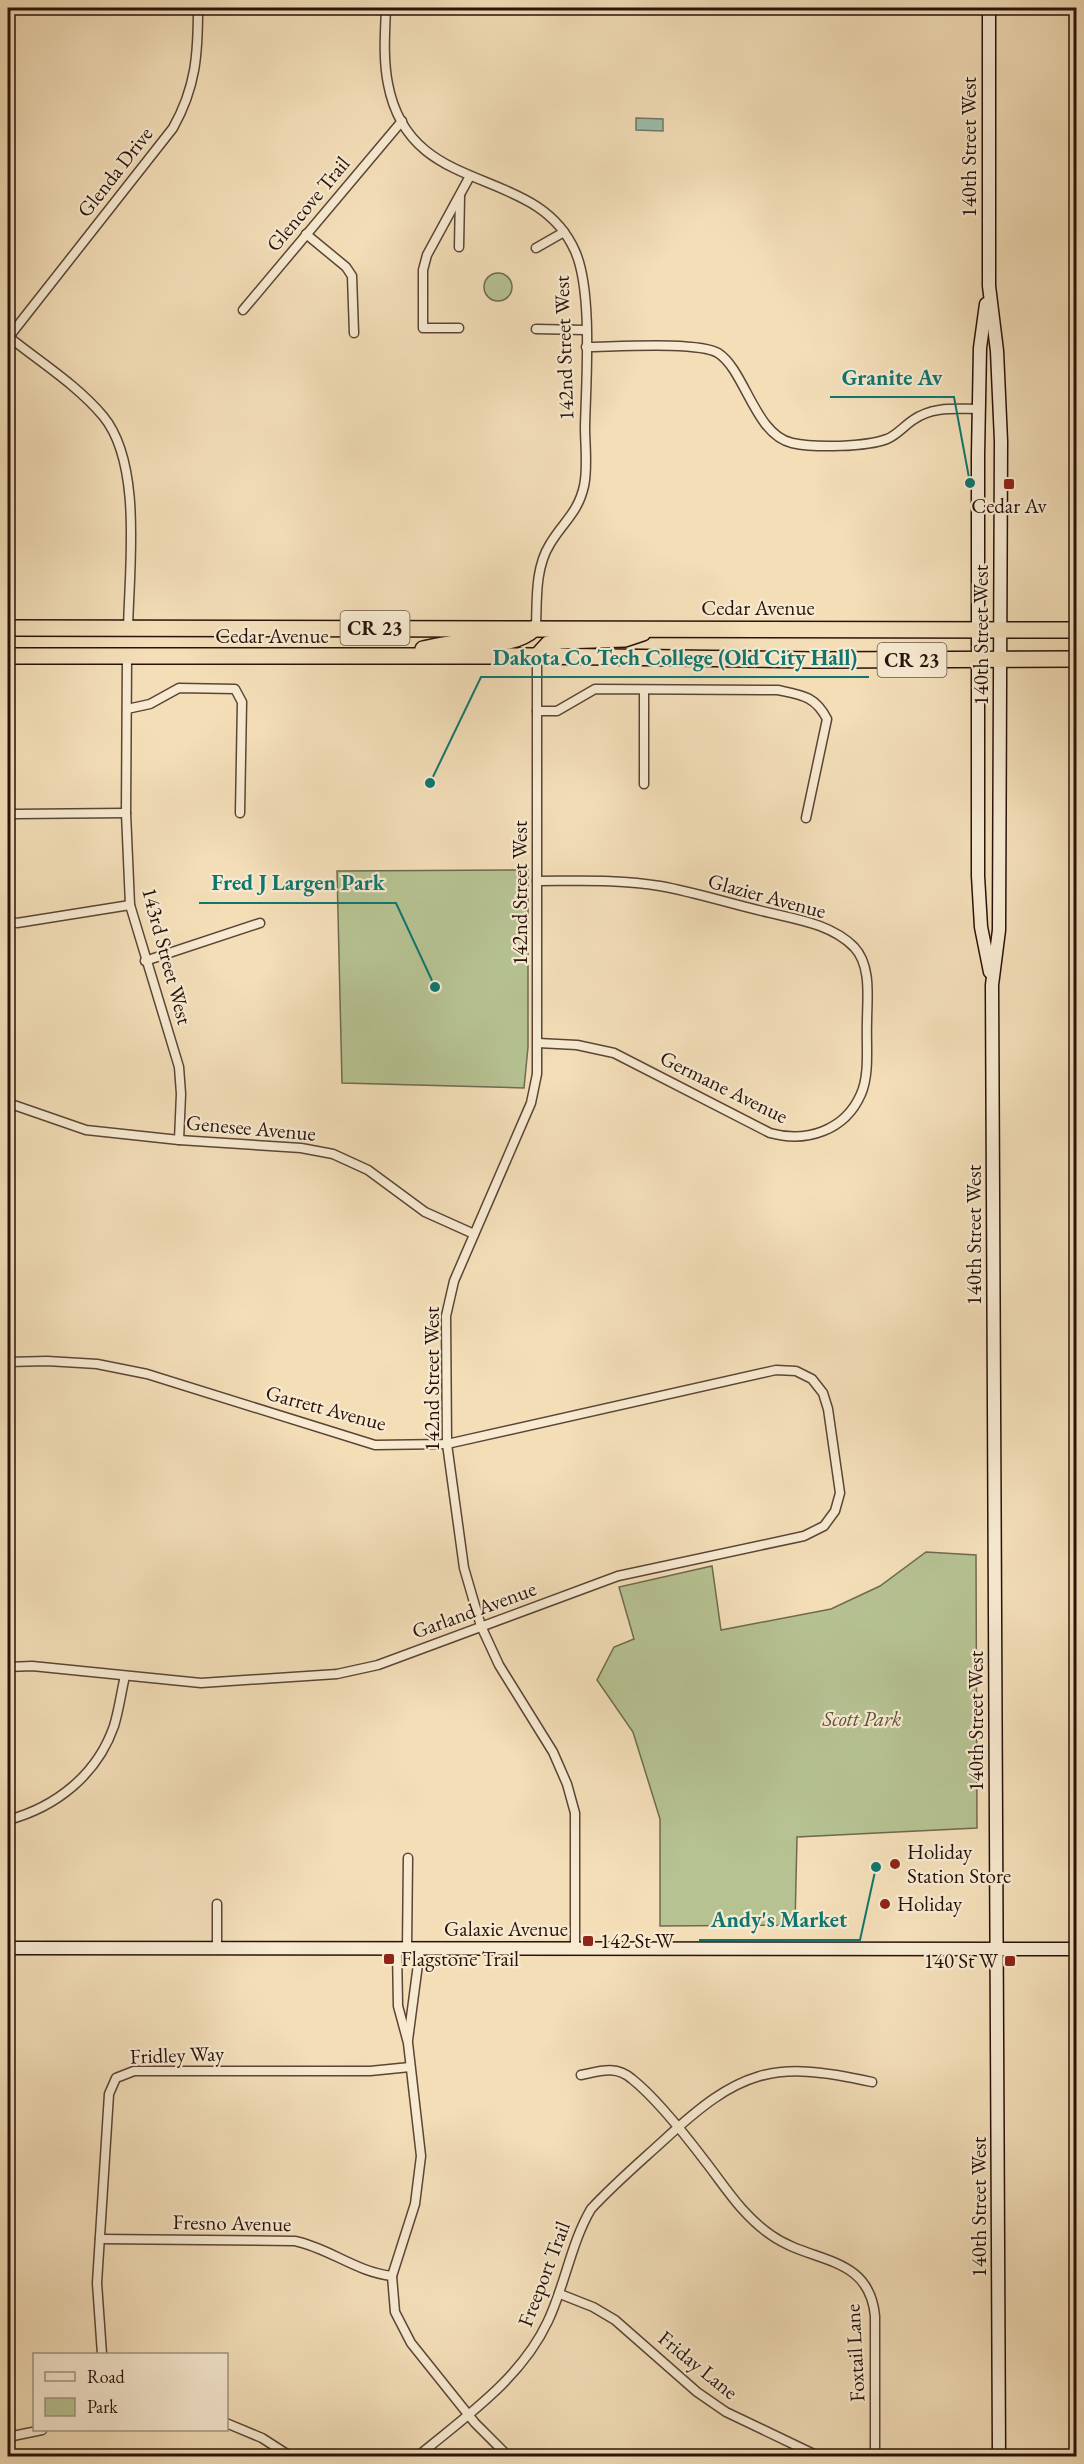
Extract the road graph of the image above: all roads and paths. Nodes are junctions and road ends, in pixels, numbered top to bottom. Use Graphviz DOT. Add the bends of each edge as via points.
graph roads {
  1 [pos="198,8"];
  2 [pos="386,8"];
  3 [pos="989,8"];
  4 [pos="402,120"];
  5 [pos="470,176"];
  6 [pos="460,194"];
  7 [pos="564,232"];
  8 [pos="306,234"];
  9 [pos="459,247"];
  10 [pos="536,248"];
  11 [pos="989,286"];
  12 [pos="243,310"];
  13 [pos="459,328"];
  14 [pos="536,329"];
  15 [pos="585,330"];
  16 [pos="354,333"];
  17 [pos="8,337"];
  18 [pos="586,347"];
  19 [pos="979,409"];
  20 [pos="536,627"];
  21 [pos="8,628"];
  22 [pos="657,628"];
  23 [pos="128,630"];
  24 [pos="977,630"];
  25 [pos="1000,630"];
  26 [pos="1077,630"];
  27 [pos="8,656"];
  28 [pos="537,656"];
  29 [pos="127,657"];
  30 [pos="385,657"];
  31 [pos="977,659"];
  32 [pos="1000,659"];
  33 [pos="1077,659"];
  34 [pos="644,691"];
  35 [pos="127,709"];
  36 [pos="537,711"];
  37 [pos="644,784"];
  38 [pos="8,811"];
  39 [pos="126,813"];
  40 [pos="240,813"];
  41 [pos="806,818"];
  42 [pos="537,881"];
  43 [pos="130,905"];
  44 [pos="8,921"];
  45 [pos="260,923"];
  46 [pos="146,961"];
  47 [pos="992,985"];
  48 [pos="538,1043"];
  49 [pos="865,1074"];
  50 [pos="8,1103"];
  51 [pos="179,1140"];
  52 [pos="474,1234"];
  53 [pos="8,1362"];
  54 [pos="828,1410"];
  55 [pos="447,1444"];
  56 [pos="481,1626"];
  57 [pos="8,1667"];
  58 [pos="125,1676"];
  59 [pos="8,1820"];
  60 [pos="408,1858"];
  61 [pos="217,1904"];
  62 [pos="8,1948"];
  63 [pos="217,1948"];
  64 [pos="408,1949"];
  65 [pos="575,1949"];
  66 [pos="997,1949"];
  67 [pos="1077,1949"];
  68 [pos="408,2043"];
  69 [pos="410,2067"];
  70 [pos="581,2075"];
  71 [pos="872,2082"];
  72 [pos="677,2128"];
  73 [pos="100,2240"];
  74 [pos="392,2276"];
  75 [pos="560,2294"];
  76 [pos="102,2353"];
  77 [pos="468,2415"];
  78 [pos="228,2423"];
  79 [pos="37,2431"];
  80 [pos="8,2437"];
  81 [pos="290,2457"];
  82 [pos="418,2457"];
  83 [pos="508,2457"];
  84 [pos="818,2457"];
  85 [pos="875,2457"];
  86 [pos="999,2457"];
  1 -- 17 [label="street, Glenda Drive" via="194,80 185,108"];
  2 -- 4 [label="street, 142nd Street West" via="387,83"];
  3 -- 11 [label="street, 140th Street West"];
  4 -- 5 [label="street, 142nd Street West" via="426,151 449,168"];
  4 -- 8 [label="street, Glencove Trail"];
  5 -- 6 [label="street"];
  5 -- 7 [label="street, 142nd Street West" via="540,206"];
  6 -- 9 [label="street"];
  6 -- 13 [label="street" via="423,270 423,328"];
  7 -- 10 [label="street"];
  7 -- 15 [label="street, 142nd Street West" via="583,276"];
  8 -- 12 [label="street, Glencove Trail"];
  8 -- 16 [label="street" via="352,276"];
  11 -- 19 [label="street, 140th Street West" via="980,348"];
  11 -- 25 [label="street, 140th Street West" via="1001,441"];
  14 -- 15 [label="street"];
  15 -- 18 [label="street, 142nd Street West"];
  17 -- 23 [label="street" via="95,407 120,444 130,491"];
  18 -- 19 [label="street" via="711,350 727,363 768,427 792,443 872,443 889,438 929,411"];
  18 -- 20 [label="street, 142nd Street West" via="585,484 576,511 550,544 541,565"];
  19 -- 24 [label="street, 140th Street West"];
  20 -- 22 [label="highway, Cedar Avenue / CR 23"];
  20 -- 23 [label="highway, Cedar Avenue / CR 23"];
  20 -- 30 [label="highway" via="526,637 509,642 454,643"];
  21 -- 23 [label="highway, Cedar Avenue / CR 23"];
  22 -- 24 [label="highway, Cedar Avenue / CR 23"];
  22 -- 28 [label="highway" via="625,639 548,644"];
  24 -- 25 [label="highway, Cedar Avenue / CR 23"];
  24 -- 31 [label="street, 140th Street West"];
  25 -- 26 [label="highway, Cedar Avenue / CR 23"];
  25 -- 32 [label="street, 140th Street West"];
  27 -- 29 [label="highway, Cedar Avenue / CR 23"];
  28 -- 30 [label="highway, Cedar Avenue / CR 23"];
  28 -- 31 [label="highway, Cedar Avenue / CR 23"];
  28 -- 36 [label="street, 142nd Street West"];
  29 -- 30 [label="highway, Cedar Avenue / CR 23"];
  29 -- 35 [label="street, 143rd Street West"];
  31 -- 32 [label="highway, Cedar Avenue / CR 23"];
  31 -- 47 [label="street, 140th Street West" via="978,876 981,927"];
  32 -- 33 [label="highway, Cedar Avenue / CR 23"];
  32 -- 47 [label="street, 140th Street West" via="999,930"];
  34 -- 36 [label="street" via="596,689 557,711"];
  34 -- 37 [label="street"];
  34 -- 41 [label="street" via="778,690 806,696 820,705 827,719"];
  35 -- 39 [label="street, 143rd Street West"];
  35 -- 40 [label="street" via="150,704 178,688 235,689 242,702"];
  36 -- 42 [label="street, 142nd Street West"];
  38 -- 39 [label="street"];
  39 -- 43 [label="street, 143rd Street West"];
  42 -- 48 [label="street, 142nd Street West"];
  42 -- 49 [label="street, Glazier Avenue" via="613,881 660,886 824,926 855,948 864,965 868,985"];
  43 -- 44 [label="street" via="17,923"];
  43 -- 46 [label="street, 143rd Street West"];
  45 -- 46 [label="street"];
  46 -- 51 [label="street, 143rd Street West" via="179,1067"];
  47 -- 66 [label="street, 140th Street West"];
  48 -- 49 [label="street, Germane Avenue" via="577,1045 614,1053 770,1133 789,1138 809,1138 841,1122 861,1094"];
  48 -- 52 [label="street, 142nd Street West" via="531,1103"];
  50 -- 51 [label="street, Genesee Avenue" via="86,1130"];
  51 -- 52 [label="street, Genesee Avenue" via="301,1148 333,1154 368,1170 425,1212"];
  52 -- 55 [label="street, 142nd Street West" via="454,1281 446,1316"];
  53 -- 55 [label="street, Garrett Avenue" via="97,1364 147,1374 375,1445"];
  54 -- 55 [label="street, Garrett Avenue" via="823,1393 812,1379 796,1371 776,1370"];
  54 -- 56 [label="street, Garland Avenue" via="840,1493 835,1511 824,1526 804,1536 618,1576"];
  55 -- 56 [label="street, 142nd Street West" via="464,1568"];
  56 -- 58 [label="street, Garland Avenue" via="378,1665 337,1674 201,1683"];
  56 -- 65 [label="street, 142nd Street West" via="499,1665 553,1752 567,1784 574,1813"];
  57 -- 58 [label="street, Garland Avenue"];
  58 -- 59 [label="street" via="114,1726 96,1763 66,1794 31,1814"];
  60 -- 64 [label="street"];
  61 -- 63 [label="street"];
  62 -- 63 [label="street, Galaxie Avenue"];
  63 -- 64 [label="street, Galaxie Avenue"];
  64 -- 65 [label="street, Galaxie Avenue"];
  64 -- 68 [label="street"];
  64 -- 68 [label="street" via="398,2006"];
  65 -- 66 [label="street, Galaxie Avenue"];
  66 -- 67 [label="street, Galaxie Avenue"];
  66 -- 86 [label="street, 140th Street West"];
  68 -- 69 [label="street"];
  69 -- 73 [label="street, Fridley Way" via="370,2071 124,2073 116,2078 109,2094"];
  69 -- 74 [label="street" via="420,2172 411,2220"];
  70 -- 72 [label="street, Foxtail Lane" via="613,2069 624,2074"];
  71 -- 72 [label="street, Freeport Trail" via="829,2072 779,2072 755,2077 719,2092"];
  72 -- 75 [label="street, Freeport Trail" via="591,2209"];
  72 -- 85 [label="street, Foxtail Lane" via="750,2219 786,2244 845,2266 870,2291 875,2316"];
  73 -- 74 [label="street, Fresno Avenue" via="294,2241 321,2248 365,2271"];
  73 -- 76 [label="street, Fridley Way" via="97,2300"];
  74 -- 77 [label="street" via="393,2303 401,2328"];
  75 -- 77 [label="street, Freeport Trail" via="540,2337 520,2365"];
  75 -- 84 [label="street, Friday Lane" via="615,2320 690,2387 726,2412"];
  77 -- 82 [label="street, Freeport Trail"];
  77 -- 83 [label="street"];
  78 -- 81 [label="street" via="262,2438"];
  79 -- 80 [label="street"];
}
